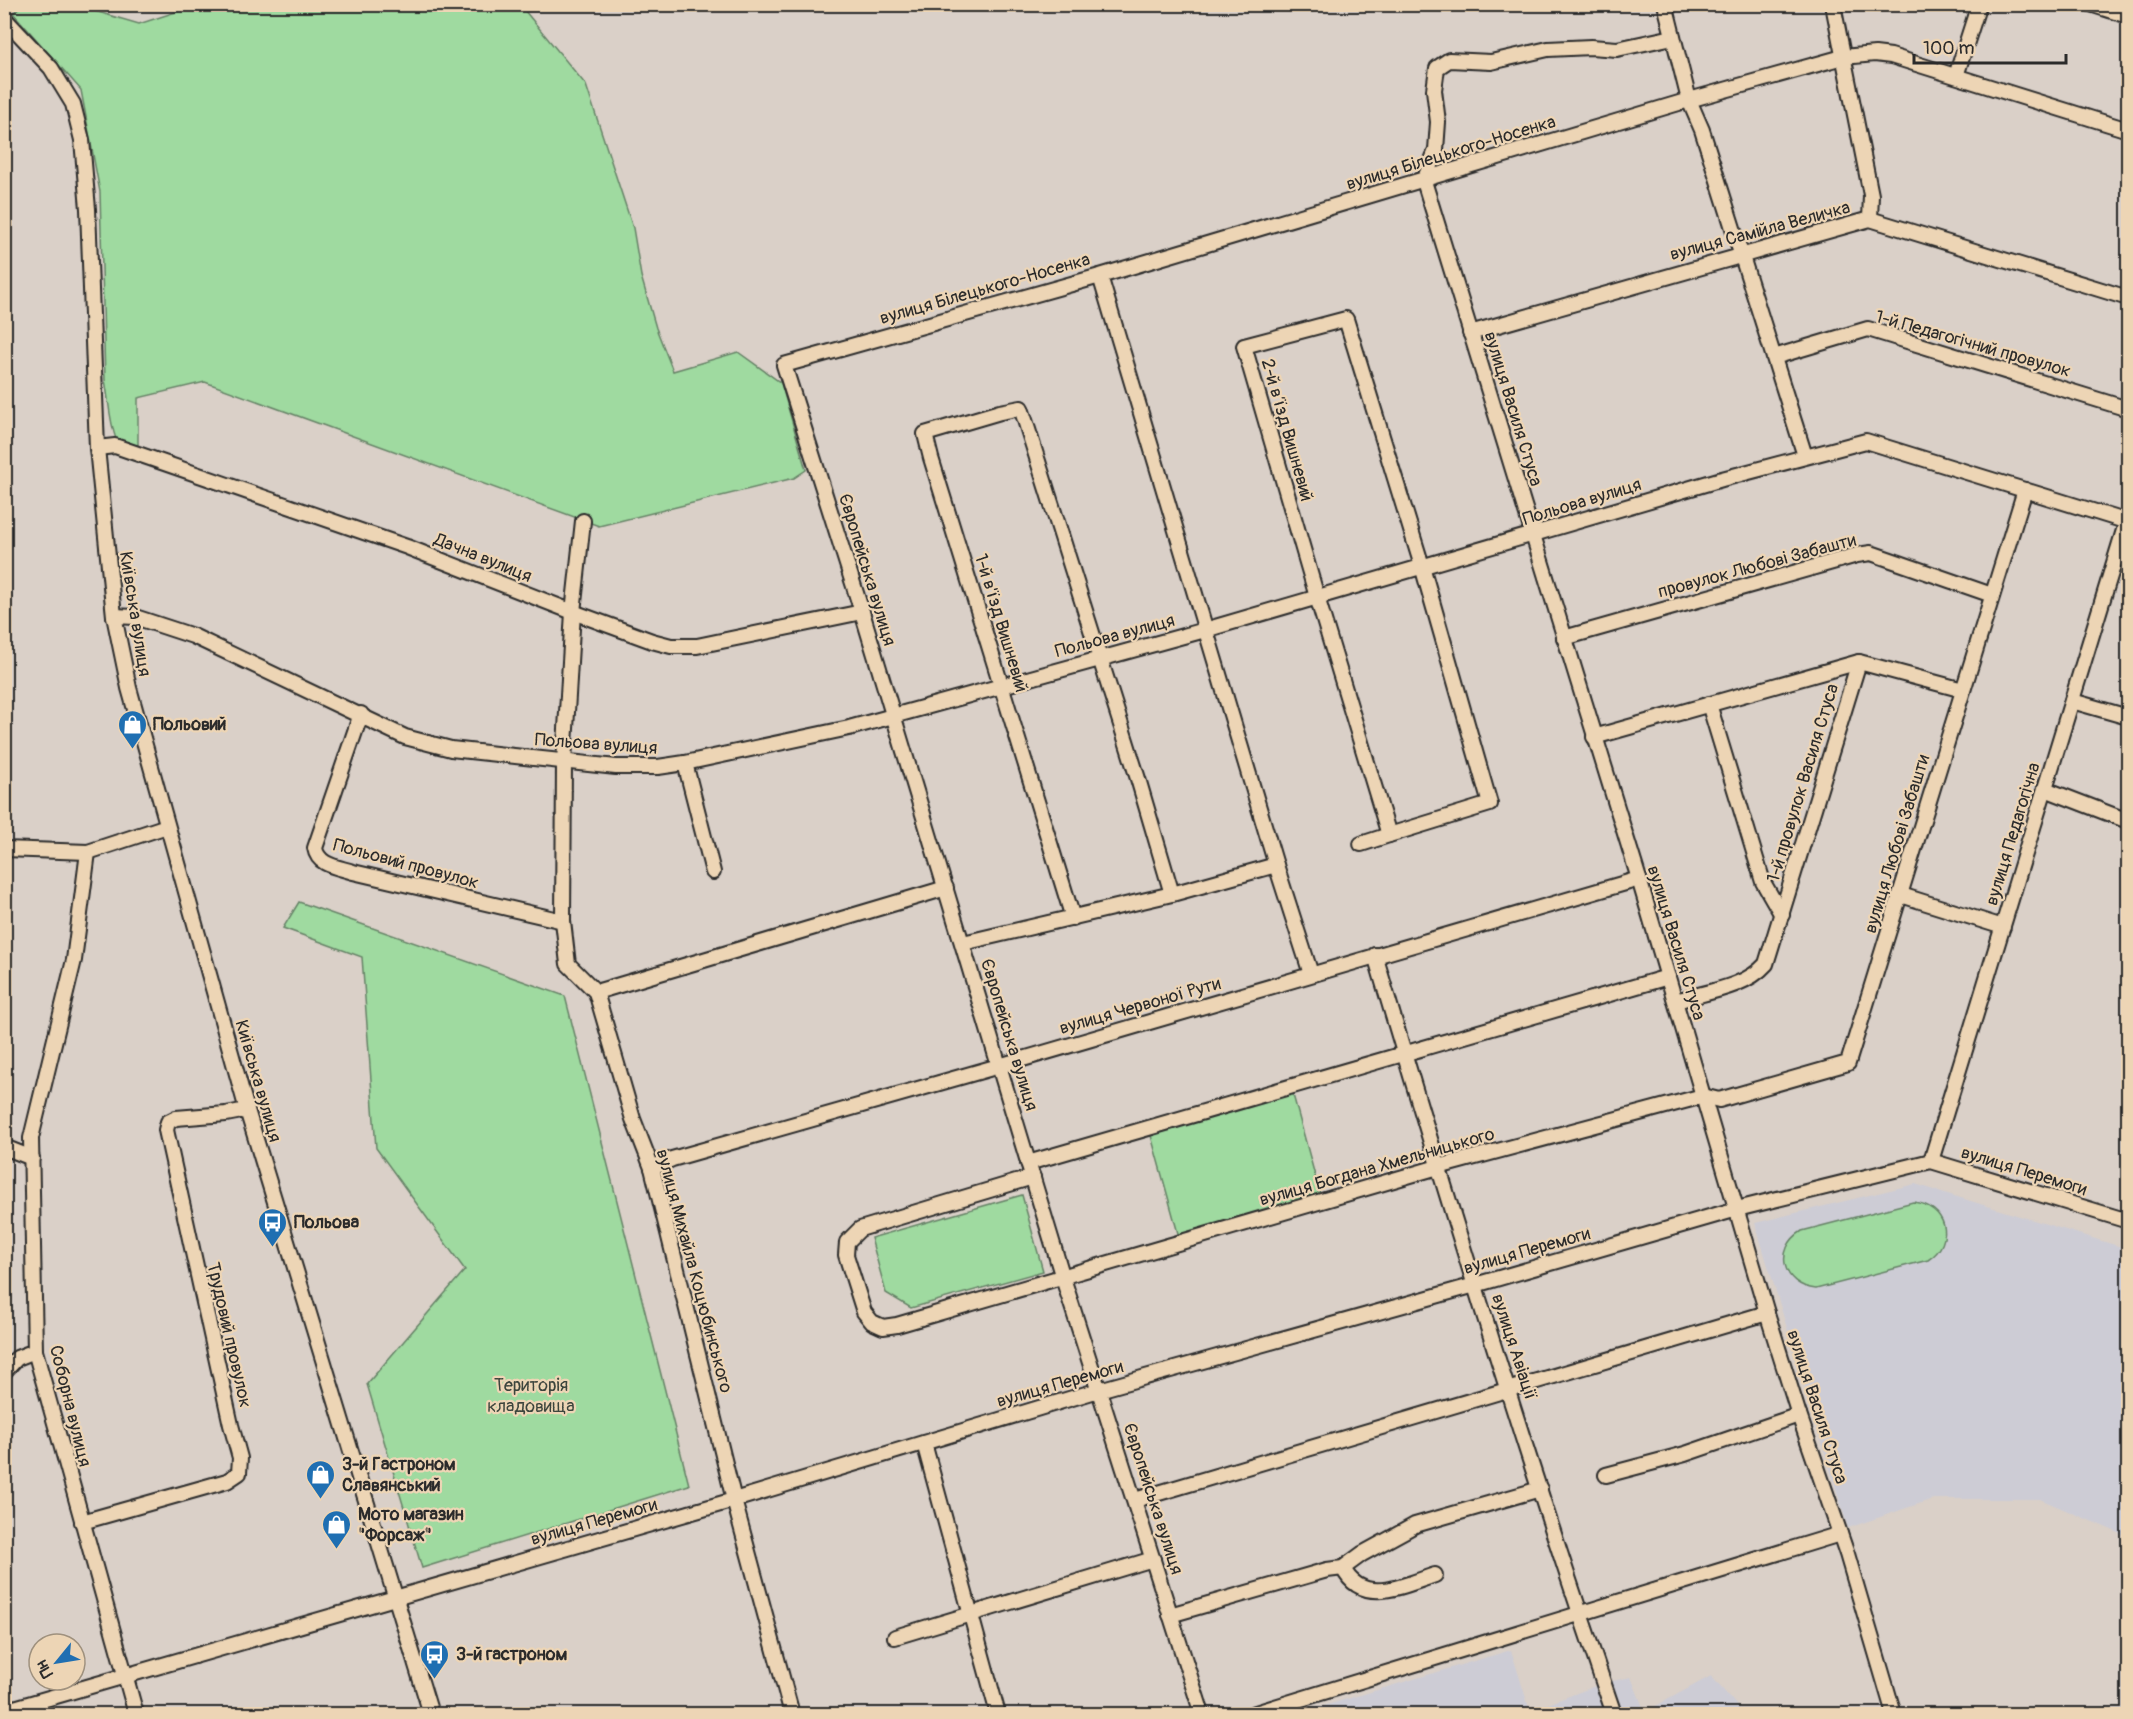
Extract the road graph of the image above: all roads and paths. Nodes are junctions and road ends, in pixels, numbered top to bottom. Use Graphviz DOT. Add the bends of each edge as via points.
graph roads {
  1 [pos="1665,4"];
  2 [pos="1833,4"];
  3 [pos="1979,4"];
  4 [pos="2090,4"];
  5 [pos="2128,16"];
  6 [pos="4,18"];
  7 [pos="1673,37"];
  8 [pos="1843,57"];
  9 [pos="1956,76"];
  10 [pos="1689,100"];
  11 [pos="2128,130"];
  12 [pos="1424,181"];
  13 [pos="1870,219"];
  14 [pos="1741,254"];
  15 [pos="1100,276"];
  16 [pos="2128,298"];
  17 [pos="1470,333"];
  18 [pos="1774,357"];
  19 [pos="784,365"];
  20 [pos="2128,409"];
  21 [pos="97,448"];
  22 [pos="1805,456"];
  23 [pos="2025,490"];
  24 [pos="2128,520"];
  25 [pos="583,521"];
  26 [pos="1533,535"];
  27 [pos="1422,566"];
  28 [pos="1992,595"];
  29 [pos="1317,597"];
  30 [pos="573,612"];
  31 [pos="862,612"];
  32 [pos="114,616"];
  33 [pos="1205,630"];
  34 [pos="1564,638"];
  35 [pos="1099,659"];
  36 [pos="1859,662"];
  37 [pos="1002,686"];
  38 [pos="1963,690"];
  39 [pos="2072,700"];
  40 [pos="1709,704"];
  41 [pos="361,714"];
  42 [pos="893,716"];
  43 [pos="2128,717"];
  44 [pos="1594,737"];
  45 [pos="564,762"];
  46 [pos="685,763"];
  47 [pos="2045,789"];
  48 [pos="2128,821"];
  49 [pos="167,826"];
  50 [pos="1389,835"];
  51 [pos="1360,844"];
  52 [pos="4,849"];
  53 [pos="88,852"];
  54 [pos="1276,865"];
  55 [pos="713,872"];
  56 [pos="1639,879"];
  57 [pos="946,888"];
  58 [pos="1172,894"];
  59 [pos="1901,895"];
  60 [pos="1782,915"];
  61 [pos="1073,918"];
  62 [pos="563,921"];
  63 [pos="2003,927"];
  64 [pos="963,943"];
  65 [pos="1375,955"];
  66 [pos="1311,974"];
  67 [pos="1668,977"];
  68 [pos="596,992"];
  69 [pos="1676,1001"];
  70 [pos="1404,1054"];
  71 [pos="999,1066"];
  72 [pos="1703,1096"];
  73 [pos="247,1110"];
  74 [pos="4,1147"];
  75 [pos="32,1158"];
  76 [pos="1931,1161"];
  77 [pos="1028,1163"];
  78 [pos="1438,1167"];
  79 [pos="652,1168"];
  80 [pos="1033,1177"];
  81 [pos="1737,1209"];
  82 [pos="2128,1221"];
  83 [pos="1063,1278"];
  84 [pos="1475,1285"];
  85 [pos="1767,1313"];
  86 [pos="35,1352"];
  87 [pos="4,1372"];
  88 [pos="1099,1390"];
  89 [pos="1509,1390"];
  90 [pos="1799,1415"];
  91 [pos="924,1443"];
  92 [pos="1606,1475"];
  93 [pos="1540,1489"];
  94 [pos="734,1500"];
  95 [pos="1135,1500"];
  96 [pos="82,1522"];
  97 [pos="1840,1534"];
  98 [pos="1153,1559"];
  99 [pos="1343,1568"];
  100 [pos="1435,1575"];
  101 [pos="395,1598"];
  102 [pos="1579,1613"];
  103 [pos="971,1614"];
  104 [pos="1170,1615"];
  105 [pos="895,1637"];
  106 [pos="125,1677"];
  107 [pos="32,1709"];
  108 [pos="4,1711"];
  109 [pos="136,1714"];
  110 [pos="431,1714"];
  111 [pos="792,1714"];
  112 [pos="998,1714"];
  113 [pos="1202,1714"];
  114 [pos="1252,1714"];
  115 [pos="1614,1714"];
  116 [pos="1894,1714"];
  1 -- 7 [label="street"];
  2 -- 8 [label="street"];
  3 -- 9 [label="street"];
  4 -- 5 [label="street"];
  6 -- 21 [label="street, Київська вулиця" via="51,69 73,104 82,140"];
  7 -- 10 [label="street"];
  7 -- 12 [label="street" via="1617,49 1548,49 1491,62 1449,60 1437,68 1436,150"];
  8 -- 9 [label="street, вулиця Білецького-Носенка" via="1892,56"];
  8 -- 10 [label="street, вулиця Білецького-Носенка"];
  8 -- 13 [label="street" via="1871,195"];
  9 -- 11 [label="street, вулиця Білецького-Носенка"];
  10 -- 12 [label="street, вулиця Білецького-Носенка"];
  10 -- 14 [label="street"];
  12 -- 15 [label="street, вулиця Білецького-Носенка"];
  12 -- 17 [label="street, вулиця Василя Стуса"];
  13 -- 14 [label="street, вулиця Самійла Величка"];
  13 -- 16 [label="street, вулиця Самійла Величка"];
  14 -- 17 [label="street, вулиця Самійла Величка"];
  14 -- 18 [label="street"];
  15 -- 19 [label="street, вулиця Білецького-Носенка"];
  15 -- 33 [label="street"];
  17 -- 26 [label="street, вулиця Василя Стуса"];
  18 -- 20 [label="street, 1-й Педагогічний провулок" via="1868,329"];
  18 -- 22 [label="street"];
  19 -- 31 [label="street, Європейська вулиця"];
  21 -- 30 [label="street, Дачна вулиця" via="115,446 407,547"];
  21 -- 32 [label="street, Київська вулиця"];
  22 -- 23 [label="street, Польова вулиця" via="1866,441"];
  22 -- 26 [label="street, Польова вулиця"];
  23 -- 24 [label="street, Польова вулиця"];
  23 -- 28 [label="street, вулиця Любові Забашти"];
  24 -- 39 [label="street, вулиця Педагогічна"];
  25 -- 30 [label="street, вулиця Михайла Коцюбинського"];
  26 -- 27 [label="street, Польова вулиця"];
  26 -- 34 [label="street, вулиця Василя Стуса"];
  27 -- 29 [label="street, Польова вулиця"];
  27 -- 29 [label="street, 2-й вʼїзд Вишневий" via="1346,319 1244,346"];
  27 -- 50 [label="street" via="1490,804"];
  28 -- 34 [label="street, провулок Любові Забашти" via="1871,553"];
  28 -- 38 [label="street, вулиця Любові Забашти"];
  29 -- 33 [label="street, Польова вулиця"];
  29 -- 50 [label="street"];
  30 -- 31 [label="street, Дачна вулиця" via="652,641 683,647"];
  30 -- 45 [label="street, вулиця Михайла Коцюбинського"];
  31 -- 42 [label="street, Європейська вулиця"];
  32 -- 41 [label="street, Польова вулиця" via="135,617 193,636"];
  32 -- 49 [label="street, Київська вулиця" via="129,688"];
  33 -- 35 [label="street, Польова вулиця"];
  33 -- 54 [label="street"];
  34 -- 44 [label="street, вулиця Василя Стуса"];
  35 -- 37 [label="street, Польова вулиця"];
  35 -- 37 [label="street, 1-й в'їзд Вишневий" via="1021,408 925,434"];
  35 -- 58 [label="street"];
  36 -- 38 [label="street"];
  36 -- 40 [label="street, 1-й провулок Василя Стуса"];
  36 -- 60 [label="street, 1-й провулок Василя Стуса"];
  37 -- 42 [label="street, Польова вулиця"];
  37 -- 61 [label="street, 1-й в'їзд Вишневий"];
  38 -- 59 [label="street, вулиця Любові Забашти"];
  39 -- 43 [label="street"];
  39 -- 47 [label="street, вулиця Педагогічна"];
  40 -- 44 [label="street, 1-й провулок Василя Стуса"];
  40 -- 60 [label="street, 1-й провулок Василя Стуса" via="1762,882"];
  41 -- 45 [label="street, Польова вулиця" via="405,736 451,750"];
  41 -- 62 [label="street, Польовий провулок" via="315,848 316,856 322,862 353,872"];
  42 -- 46 [label="street, Польова вулиця"];
  42 -- 57 [label="street, Європейська вулиця"];
  44 -- 56 [label="street, вулиця Василя Стуса"];
  45 -- 46 [label="street, Польова вулиця" via="616,767"];
  45 -- 62 [label="street, вулиця Михайла Коцюбинського"];
  46 -- 55 [label="street"];
  47 -- 48 [label="street"];
  47 -- 63 [label="street, вулиця Педагогічна"];
  49 -- 53 [label="street"];
  49 -- 73 [label="street, Київська вулиця"];
  50 -- 51 [label="street"];
  52 -- 53 [label="street"];
  53 -- 75 [label="street, Соборна вулиця" via="74,960 32,1138"];
  54 -- 58 [label="street"];
  54 -- 66 [label="street"];
  56 -- 65 [label="street, вулиця Червоної Рути"];
  56 -- 67 [label="street, вулиця Василя Стуса"];
  57 -- 64 [label="street, Європейська вулиця"];
  57 -- 68 [label="street"];
  58 -- 61 [label="street"];
  59 -- 63 [label="street"];
  59 -- 72 [label="street, вулиця Любові Забашти" via="1848,1063 1719,1101"];
  60 -- 69 [label="street, 1-й провулок Василя Стуса" via="1766,964 1757,974"];
  61 -- 64 [label="street"];
  62 -- 68 [label="street, вулиця Михайла Коцюбинського" via="568,964"];
  63 -- 76 [label="street, вулиця Педагогічна"];
  64 -- 71 [label="street, Європейська вулиця"];
  65 -- 66 [label="street, вулиця Червоної Рути"];
  65 -- 70 [label="street, вулиця Авіації"];
  66 -- 71 [label="street, вулиця Червоної Рути"];
  67 -- 69 [label="street, вулиця Василя Стуса"];
  67 -- 70 [label="street"];
  68 -- 79 [label="street, вулиця Михайла Коцюбинського" via="633,1119"];
  69 -- 72 [label="street, вулиця Василя Стуса"];
  70 -- 77 [label="street"];
  70 -- 78 [label="street, вулиця Авіації"];
  71 -- 77 [label="street, Європейська вулиця"];
  71 -- 79 [label="street, вулиця Червоної Рути"];
  72 -- 78 [label="street, вулиця Богдана Хмельницького"];
  72 -- 81 [label="street, вулиця Василя Стуса"];
  73 -- 96 [label="street, Трудовий провулок" via="176,1119 168,1122 165,1130 240,1458 239,1473 227,1481"];
  73 -- 101 [label="street, Київська вулиця"];
  74 -- 75 [label="street"];
  75 -- 86 [label="street, Соборна вулиця"];
  76 -- 81 [label="street, вулиця Перемоги"];
  76 -- 82 [label="street, вулиця Перемоги"];
  77 -- 80 [label="street, Європейська вулиця"];
  78 -- 83 [label="street, вулиця Богдана Хмельницького"];
  78 -- 84 [label="street, вулиця Авіації"];
  79 -- 94 [label="street, вулиця Михайла Коцюбинського"];
  80 -- 83 [label="street, Європейська вулиця"];
  80 -- 83 [label="street, вулиця Богдана Хмельницького" via="860,1229 847,1242 846,1255 864,1312 883,1327"];
  81 -- 84 [label="street, вулиця Перемоги"];
  81 -- 85 [label="street, вулиця Василя Стуса"];
  83 -- 88 [label="street, Європейська вулиця"];
  84 -- 88 [label="street, вулиця Перемоги"];
  84 -- 89 [label="street, вулиця Авіації"];
  85 -- 89 [label="street"];
  85 -- 90 [label="street, вулиця Василя Стуса"];
  86 -- 87 [label="street" via="17,1358"];
  86 -- 96 [label="street, Соборна вулиця"];
  88 -- 91 [label="street, вулиця Перемоги"];
  88 -- 95 [label="street, Європейська вулиця"];
  89 -- 93 [label="street, вулиця Авіації"];
  89 -- 95 [label="street"];
  90 -- 92 [label="street" via="1685,1454"];
  90 -- 97 [label="street, вулиця Василя Стуса"];
  91 -- 94 [label="street, вулиця Перемоги"];
  91 -- 103 [label="street"];
  93 -- 99 [label="street" via="1415,1525"];
  93 -- 102 [label="street, вулиця Авіації"];
  94 -- 101 [label="street, вулиця Перемоги"];
  94 -- 111 [label="street, вулиця Михайла Коцюбинського"];
  95 -- 98 [label="street, Європейська вулиця"];
  96 -- 106 [label="street, Соборна вулиця"];
  97 -- 102 [label="street"];
  97 -- 116 [label="street, вулиця Василя Стуса"];
  98 -- 103 [label="street"];
  98 -- 104 [label="street, Європейська вулиця"];
  99 -- 100 [label="street" via="1354,1584 1376,1590"];
  99 -- 104 [label="street"];
  101 -- 106 [label="street, вулиця Перемоги"];
  101 -- 110 [label="street, Київська вулиця"];
  102 -- 114 [label="street"];
  102 -- 115 [label="street, вулиця Авіації"];
  103 -- 105 [label="street"];
  103 -- 112 [label="street"];
  104 -- 113 [label="street, Європейська вулиця"];
  106 -- 107 [label="street, вулиця Перемоги"];
  106 -- 109 [label="street, Соборна вулиця"];
  107 -- 108 [label="street, вулиця Перемоги"];
}
